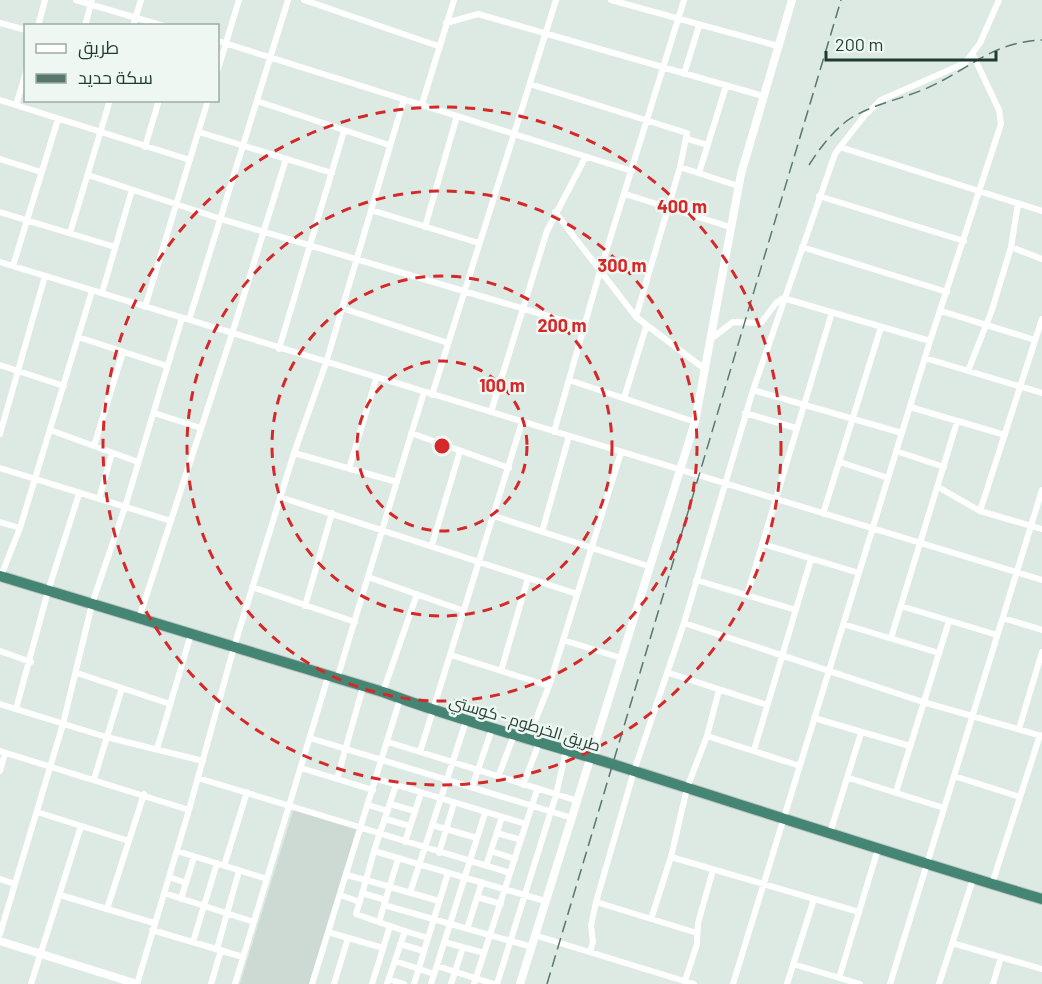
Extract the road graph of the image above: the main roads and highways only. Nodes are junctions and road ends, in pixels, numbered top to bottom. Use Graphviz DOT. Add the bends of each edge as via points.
graph roads {
  1 [pos="0,576"];
  2 [pos="1042,899"];
  1 -- 2 [label="highway, طريق الخرطوم - كوستي"];
}
